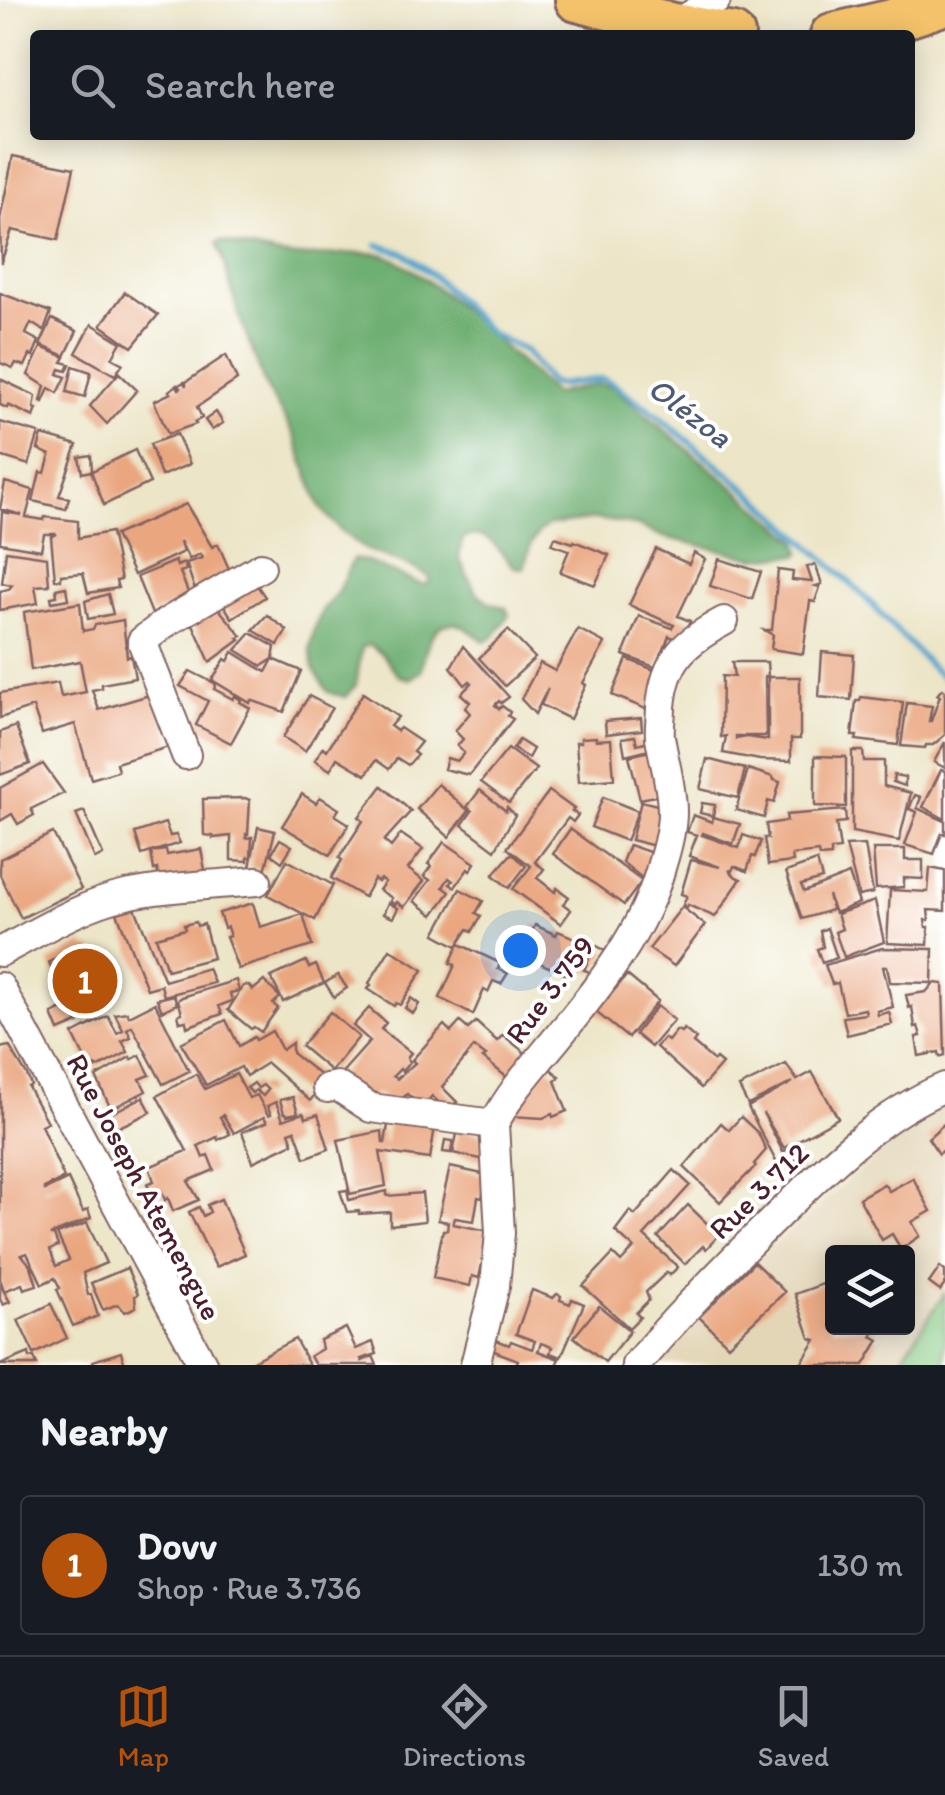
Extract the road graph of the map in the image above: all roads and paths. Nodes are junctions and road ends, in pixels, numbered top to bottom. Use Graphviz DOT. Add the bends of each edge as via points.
graph roads {
  1 [pos="577,0"];
  2 [pos="716,0"];
  3 [pos="945,2"];
  4 [pos="674,24"];
  5 [pos="706,30"];
  6 [pos="853,30"];
  7 [pos="261,567"];
  8 [pos="724,620"];
  9 [pos="186,755"];
  10 [pos="257,881"];
  11 [pos="0,952"];
  12 [pos="0,987"];
  13 [pos="945,1087"];
  14 [pos="327,1088"];
  15 [pos="494,1124"];
  16 [pos="203,1365"];
  17 [pos="475,1365"];
  18 [pos="636,1365"];
  1 -- 4 [label="main road"];
  2 -- 4 [label="street"];
  3 -- 6 [label="main road"];
  4 -- 5 [label="main road"];
  7 -- 9 [label="street" via="142,641"];
  8 -- 15 [label="street, Rue 3.759" via="682,648 668,668 659,734 673,815 648,902 608,973"];
  10 -- 11 [label="street" via="124,896"];
  12 -- 16 [label="street, Rue Joseph Atemengue"];
  13 -- 18 [label="street, Rue 3.712" via="884,1121 802,1192"];
  14 -- 15 [label="street" via="337,1086 371,1108"];
  15 -- 17 [label="street" via="500,1233"];
}
